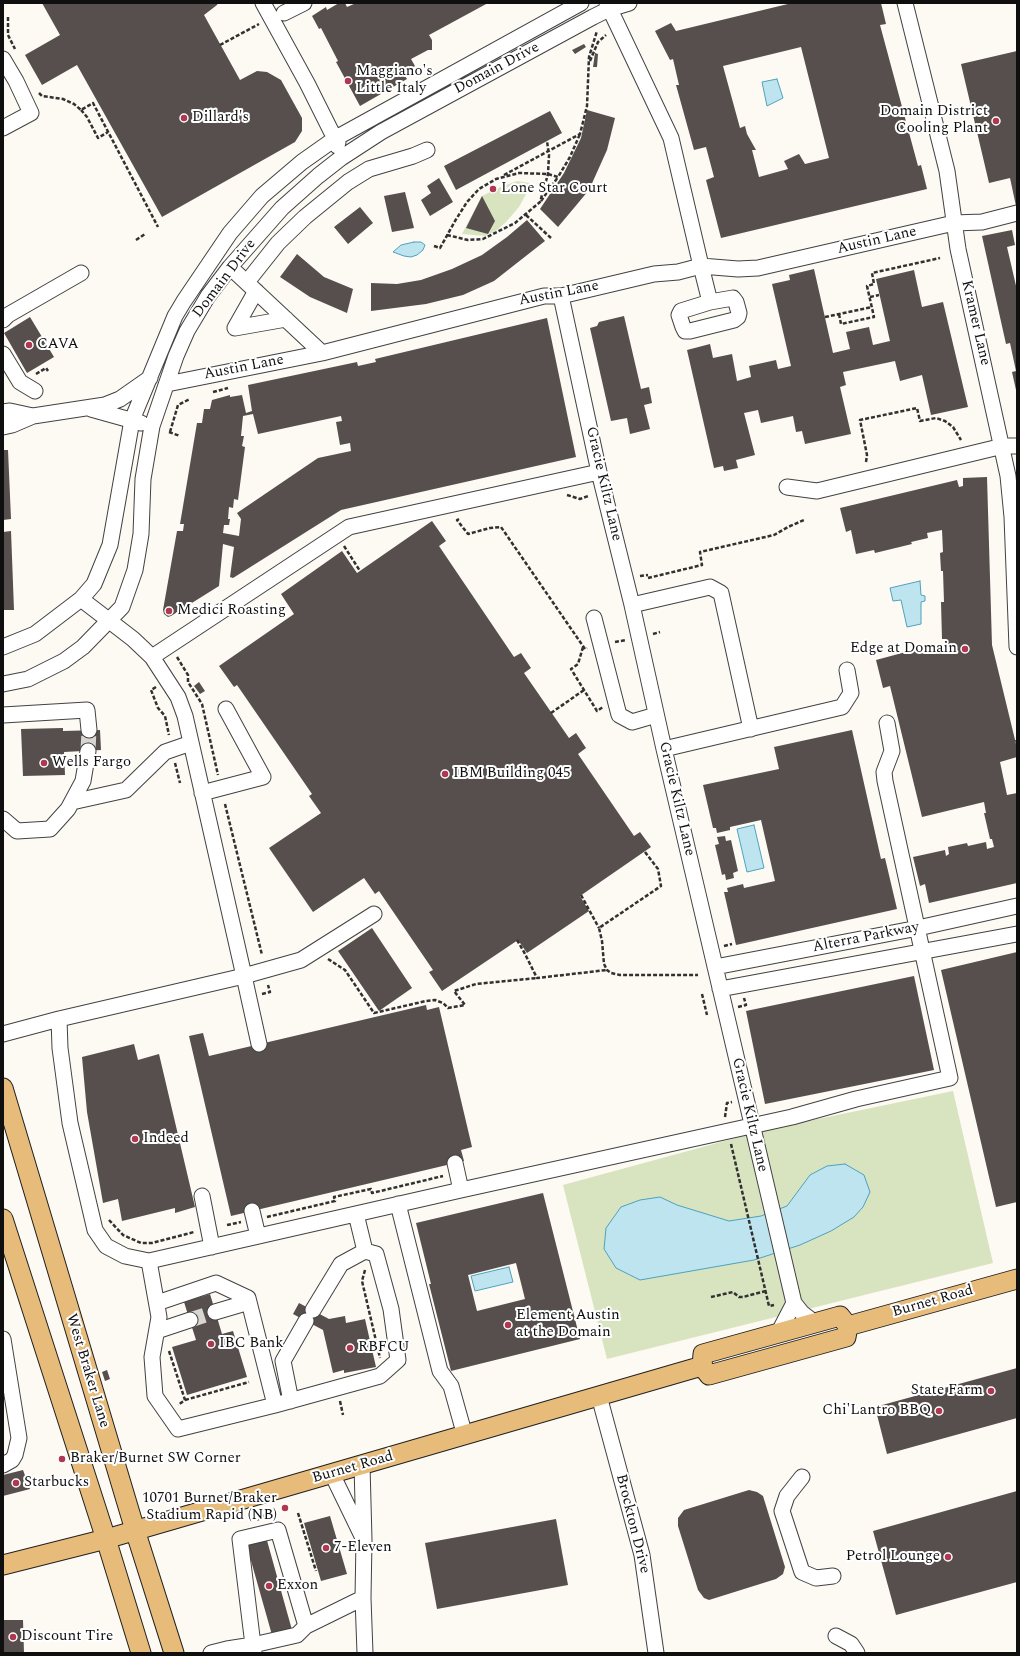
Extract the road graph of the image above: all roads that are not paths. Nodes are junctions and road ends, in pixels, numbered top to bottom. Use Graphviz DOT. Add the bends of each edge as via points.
graph roads {
  1 [pos="262,3"];
  2 [pos="304,3"];
  3 [pos="581,3"];
  4 [pos="629,3"];
  5 [pos="905,3"];
  6 [pos="608,6"];
  7 [pos="284,13"];
  8 [pos="3,59"];
  9 [pos="3,128"];
  10 [pos="336,138"];
  11 [pos="356,148"];
  12 [pos="427,150"];
  13 [pos="369,169"];
  14 [pos="1017,213"];
  15 [pos="954,223"];
  16 [pos="243,252"];
  17 [pos="702,266"];
  18 [pos="230,267"];
  19 [pos="80,273"];
  20 [pos="252,286"];
  21 [pos="561,296"];
  22 [pos="184,300"];
  23 [pos="710,302"];
  24 [pos="199,312"];
  25 [pos="286,319"];
  26 [pos="3,320"];
  27 [pos="322,353"];
  28 [pos="3,354"];
  29 [pos="151,377"];
  30 [pos="167,384"];
  31 [pos="35,391"];
  32 [pos="88,408"];
  33 [pos="3,412"];
  34 [pos="33,416"];
  35 [pos="132,420"];
  36 [pos="152,426"];
  37 [pos="3,427"];
  38 [pos="1010,446"];
  39 [pos="599,472"];
  40 [pos="788,487"];
  41 [pos="81,599"];
  42 [pos="632,605"];
  43 [pos="594,618"];
  44 [pos="109,621"];
  45 [pos="3,647"];
  46 [pos="1017,647"];
  47 [pos="152,657"];
  48 [pos="847,670"];
  49 [pos="3,684"];
  50 [pos="226,709"];
  51 [pos="3,715"];
  52 [pos="656,715"];
  53 [pos="887,723"];
  54 [pos="751,729"];
  55 [pos="89,730"];
  56 [pos="191,743"];
  57 [pos="664,749"];
  58 [pos="88,751"];
  59 [pos="202,793"];
  60 [pos="72,802"];
  61 [pos="3,819"];
  62 [pos="1017,906"];
  63 [pos="374,914"];
  64 [pos="918,928"];
  65 [pos="1017,934"];
  66 [pos="923,950"];
  67 [pos="715,967"];
  68 [pos="244,976"];
  69 [pos="720,989"];
  70 [pos="59,1018"];
  71 [pos="3,1034"];
  72 [pos="259,1044"];
  73 [pos="3,1088"];
  74 [pos="752,1126"];
  75 [pos="456,1168"];
  76 [pos="461,1190"];
  77 [pos="202,1196"];
  78 [pos="398,1204"];
  79 [pos="356,1214"];
  80 [pos="253,1215"];
  81 [pos="3,1219"];
  82 [pos="258,1236"];
  83 [pos="212,1247"];
  84 [pos="365,1250"];
  85 [pos="149,1261"];
  86 [pos="1017,1279"];
  87 [pos="249,1302"];
  88 [pos="794,1302"];
  89 [pos="157,1303"];
  90 [pos="215,1312"];
  91 [pos="190,1320"];
  92 [pos="816,1323"];
  93 [pos="848,1326"];
  94 [pos="157,1331"];
  95 [pos="777,1333"];
  96 [pos="3,1339"];
  97 [pos="702,1366"];
  98 [pos="599,1396"];
  99 [pos="292,1401"];
  100 [pos="275,1405"];
  101 [pos="465,1436"];
  102 [pos="3,1464"];
  103 [pos="362,1465"];
  104 [pos="332,1474"];
  105 [pos="802,1477"];
  106 [pos="135,1530"];
  107 [pos="106,1539"];
  108 [pos="364,1540"];
  109 [pos="3,1565"];
  110 [pos="833,1576"];
  111 [pos="363,1598"];
  112 [pos="306,1626"];
  113 [pos="836,1636"];
  114 [pos="253,1649"];
  115 [pos="141,1653"];
  116 [pos="174,1653"];
  117 [pos="211,1653"];
  118 [pos="365,1653"];
  119 [pos="656,1653"];
  120 [pos="857,1653"];
  1 -- 10 [label="street"];
  2 -- 7 [label="street"];
  3 -- 10 [label="street, Domain Drive"];
  4 -- 6 [label="street, Domain Drive"];
  5 -- 15 [label="street, Kramer Lane" via="947,171"];
  6 -- 11 [label="street, Domain Drive"];
  6 -- 17 [label="street" via="671,138"];
  8 -- 9 [label="street" via="31,113"];
  10 -- 16 [label="street" via="336,150 302,177 257,220"];
  10 -- 22 [label="street, Domain Drive" via="302,162 262,196 230,233"];
  11 -- 13 [label="street"];
  11 -- 16 [label="street, Domain Drive" via="318,176 282,208"];
  12 -- 13 [label="street"];
  13 -- 20 [label="street" via="348,182 305,217 278,244"];
  14 -- 15 [label="street, Austin Lane" via="982,222"];
  15 -- 17 [label="street, Austin Lane" via="758,268"];
  15 -- 38 [label="street, Kramer Lane" via="971,309"];
  16 -- 18 [label="street, Domain Drive"];
  17 -- 21 [label="street, Austin Lane" via="654,274"];
  17 -- 23 [label="street"];
  18 -- 20 [label="street"];
  18 -- 24 [label="street, Domain Drive"];
  19 -- 26 [label="street"];
  20 -- 25 [label="street"];
  20 -- 25 [label="street" via="235,328"];
  21 -- 27 [label="street, Austin Lane" via="544,296"];
  21 -- 39 [label="street, Gracie Kiltz Lane"];
  22 -- 24 [label="street"];
  22 -- 29 [label="street, Domain Drive"];
  24 -- 30 [label="street, Domain Drive" via="187,331"];
  25 -- 27 [label="street"];
  27 -- 30 [label="street, Austin Lane"];
  28 -- 31 [label="street" via="20,382"];
  29 -- 32 [label="street" via="120,399"];
  29 -- 35 [label="street, Domain Drive"];
  30 -- 36 [label="street, Domain Drive"];
  32 -- 34 [label="street"];
  32 -- 35 [label="street"];
  33 -- 34 [label="street"];
  34 -- 37 [label="street"];
  35 -- 36 [label="street"];
  35 -- 41 [label="street, Domain Drive" via="110,544 94,584"];
  36 -- 44 [label="street, Domain Drive" via="143,479 141,534 135,570 122,607"];
  38 -- 40 [label="street" via="817,491"];
  38 -- 46 [label="street, Kramer Lane" via="1008,476"];
  39 -- 42 [label="street, Gracie Kiltz Lane"];
  39 -- 47 [label="street" via="349,527"];
  41 -- 44 [label="street"];
  41 -- 45 [label="street, Domain Drive" via="35,634"];
  42 -- 52 [label="street, Gracie Kiltz Lane"];
  42 -- 54 [label="street" via="710,587 721,593"];
  43 -- 52 [label="street" via="619,715 632,722"];
  44 -- 47 [label="street"];
  44 -- 49 [label="street, Domain Drive" via="84,647 64,661 28,679"];
  47 -- 56 [label="street" via="178,697"];
  48 -- 54 [label="street" via="850,693 842,707"];
  50 -- 59 [label="street" via="263,777"];
  51 -- 55 [label="street" via="88,710"];
  52 -- 57 [label="street, Gracie Kiltz Lane"];
  53 -- 64 [label="street" via="892,751 884,772 885,781"];
  54 -- 57 [label="street"];
  56 -- 59 [label="street"];
  56 -- 60 [label="street" via="165,752 126,790"];
  57 -- 67 [label="street, Gracie Kiltz Lane"];
  58 -- 60 [label="street" via="83,781"];
  59 -- 68 [label="street"];
  60 -- 61 [label="street" via="50,830 17,831"];
  62 -- 64 [label="street, Alterra Parkway"];
  63 -- 68 [label="street" via="301,960"];
  64 -- 66 [label="street"];
  64 -- 67 [label="street, Alterra Parkway"];
  65 -- 66 [label="street, Alterra Parkway"];
  66 -- 69 [label="street, Alterra Parkway"];
  66 -- 74 [label="street" via="950,1078"];
  67 -- 69 [label="street, Gracie Kiltz Lane"];
  68 -- 70 [label="street"];
  68 -- 72 [label="street"];
  69 -- 74 [label="street, Gracie Kiltz Lane"];
  70 -- 71 [label="street"];
  70 -- 85 [label="street" via="60,1048 70,1123 95,1230 106,1246 125,1256"];
  73 -- 106 [label="main road, West Braker Lane"];
  74 -- 76 [label="street"];
  74 -- 88 [label="street, Gracie Kiltz Lane"];
  75 -- 76 [label="street"];
  76 -- 78 [label="street"];
  77 -- 83 [label="street"];
  78 -- 79 [label="street"];
  78 -- 101 [label="street" via="440,1371 451,1386"];
  79 -- 82 [label="street"];
  79 -- 84 [label="street"];
  80 -- 82 [label="street"];
  81 -- 107 [label="main road"];
  82 -- 83 [label="street"];
  83 -- 85 [label="street"];
  84 -- 99 [label="street" via="341,1264 283,1361"];
  84 -- 99 [label="street" via="376,1254 391,1309 398,1360 380,1376"];
  85 -- 89 [label="street"];
  86 -- 93 [label="main road, Burnet Road"];
  87 -- 89 [label="street" via="248,1298 216,1283"];
  87 -- 90 [label="street"];
  87 -- 100 [label="street"];
  88 -- 92 [label="street, Gracie Kiltz Lane" via="802,1313"];
  88 -- 95 [label="street"];
  89 -- 94 [label="street"];
  91 -- 94 [label="street"];
  92 -- 93 [label="main road" via="840,1316"];
  92 -- 95 [label="main road"];
  93 -- 97 [label="main road" via="846,1337 709,1376"];
  94 -- 100 [label="street" via="152,1357 155,1396 178,1429"];
  95 -- 97 [label="main road" via="703,1354"];
  96 -- 102 [label="street" via="19,1438 12,1460"];
  97 -- 98 [label="main road, Burnet Road"];
  98 -- 101 [label="main road, Burnet Road"];
  98 -- 119 [label="street, Brockton Drive" via="642,1555"];
  99 -- 100 [label="street"];
  101 -- 103 [label="main road, Burnet Road"];
  103 -- 104 [label="main road, Burnet Road"];
  103 -- 108 [label="street"];
  104 -- 106 [label="main road, Burnet Road"];
  104 -- 108 [label="street"];
  105 -- 110 [label="street" via="787,1496 782,1511 802,1572 816,1578"];
  106 -- 107 [label="main road, Burnet Road"];
  106 -- 116 [label="main road, West Braker Lane"];
  107 -- 109 [label="main road, Burnet Road"];
  107 -- 115 [label="main road"];
  108 -- 111 [label="street"];
  111 -- 112 [label="street"];
  111 -- 118 [label="street"];
  112 -- 114 [label="street" via="297,1635"];
  112 -- 114 [label="street" via="278,1530 240,1539"];
  113 -- 120 [label="street" via="851,1644"];
  114 -- 117 [label="street" via="227,1648"];
}
